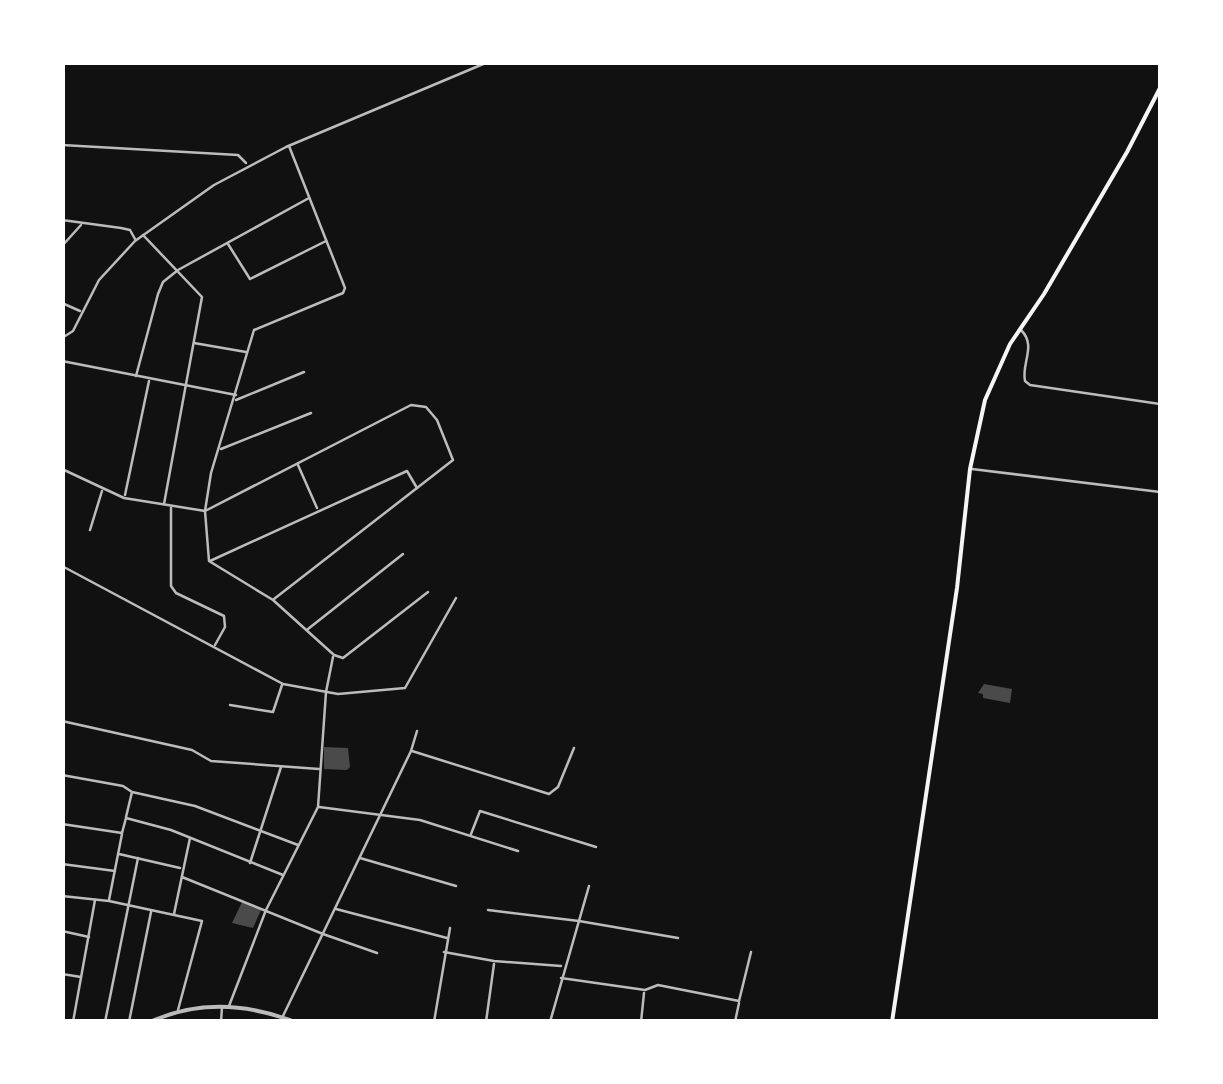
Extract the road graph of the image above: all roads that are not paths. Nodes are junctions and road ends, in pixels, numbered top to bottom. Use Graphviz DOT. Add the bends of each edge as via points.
graph roads {
  1 [pos="488,62"];
  2 [pos="1160,88"];
  3 [pos="62,145"];
  4 [pos="289,146"];
  5 [pos="247,166"];
  6 [pos="310,198"];
  7 [pos="62,220"];
  8 [pos="83,223"];
  9 [pos="143,235"];
  10 [pos="136,241"];
  11 [pos="327,241"];
  12 [pos="228,242"];
  13 [pos="62,246"];
  14 [pos="178,270"];
  15 [pos="62,304"];
  16 [pos="82,312"];
  17 [pos="1020,329"];
  18 [pos="62,338"];
  19 [pos="193,343"];
  20 [pos="248,352"];
  21 [pos="62,361"];
  22 [pos="304,372"];
  23 [pos="136,376"];
  24 [pos="149,379"];
  25 [pos="184,386"];
  26 [pos="235,398"];
  27 [pos="1160,404"];
  28 [pos="312,413"];
  29 [pos="220,450"];
  30 [pos="297,464"];
  31 [pos="62,469"];
  32 [pos="970,469"];
  33 [pos="417,488"];
  34 [pos="103,490"];
  35 [pos="1160,492"];
  36 [pos="124,498"];
  37 [pos="164,506"];
  38 [pos="171,507"];
  39 [pos="206,511"];
  40 [pos="318,511"];
  41 [pos="90,530"];
  42 [pos="402,554"];
  43 [pos="209,561"];
  44 [pos="62,566"];
  45 [pos="428,592"];
  46 [pos="456,598"];
  47 [pos="273,600"];
  48 [pos="306,630"];
  49 [pos="214,646"];
  50 [pos="334,656"];
  51 [pos="283,684"];
  52 [pos="326,692"];
  53 [pos="230,705"];
  54 [pos="62,721"];
  55 [pos="417,731"];
  56 [pos="574,748"];
  57 [pos="411,751"];
  58 [pos="281,765"];
  59 [pos="321,769"];
  60 [pos="62,775"];
  61 [pos="132,792"];
  62 [pos="318,807"];
  63 [pos="379,813"];
  64 [pos="126,818"];
  65 [pos="62,824"];
  66 [pos="262,831"];
  67 [pos="122,833"];
  68 [pos="471,835"];
  69 [pos="190,837"];
  70 [pos="299,845"];
  71 [pos="596,847"];
  72 [pos="518,851"];
  73 [pos="118,854"];
  74 [pos="359,857"];
  75 [pos="138,858"];
  76 [pos="250,862"];
  77 [pos="62,864"];
  78 [pos="182,869"];
  79 [pos="114,871"];
  80 [pos="283,875"];
  81 [pos="182,877"];
  82 [pos="456,886"];
  83 [pos="589,886"];
  84 [pos="62,896"];
  85 [pos="95,900"];
  86 [pos="109,901"];
  87 [pos="129,905"];
  88 [pos="335,909"];
  89 [pos="152,910"];
  90 [pos="266,910"];
  91 [pos="488,910"];
  92 [pos="173,916"];
  93 [pos="579,921"];
  94 [pos="450,928"];
  95 [pos="62,932"];
  96 [pos="323,934"];
  97 [pos="89,937"];
  98 [pos="446,938"];
  99 [pos="678,938"];
  100 [pos="377,952"];
  101 [pos="444,952"];
  102 [pos="751,952"];
  103 [pos="494,961"];
  104 [pos="564,966"];
  105 [pos="62,974"];
  106 [pos="82,977"];
  107 [pos="561,978"];
  108 [pos="645,990"];
  109 [pos="739,1001"];
  110 [pos="225,1006"];
  111 [pos="178,1010"];
  112 [pos="282,1017"];
  113 [pos="166,1018"];
  114 [pos="73,1022"];
  115 [pos="106,1022"];
  116 [pos="129,1022"];
  117 [pos="150,1022"];
  118 [pos="221,1022"];
  119 [pos="294,1022"];
  120 [pos="434,1022"];
  121 [pos="486,1022"];
  122 [pos="550,1022"];
  123 [pos="641,1022"];
  124 [pos="735,1022"];
  125 [pos="892,1022"];
  1 -- 4 [label="street"];
  2 -- 17 [label="main road"];
  3 -- 5 [label="street" via="238,154"];
  4 -- 5 [label="street"];
  4 -- 6 [label="street"];
  5 -- 9 [label="street"];
  6 -- 11 [label="street"];
  6 -- 12 [label="street"];
  7 -- 8 [label="street"];
  8 -- 10 [label="street" via="130,230"];
  8 -- 13 [label="street"];
  9 -- 10 [label="street"];
  9 -- 14 [label="street"];
  10 -- 16 [label="street" via="99,280"];
  11 -- 12 [label="street" via="250,279"];
  11 -- 20 [label="street" via="343,293 254,330"];
  12 -- 14 [label="street"];
  14 -- 19 [label="street" via="202,296"];
  14 -- 23 [label="street" via="158,294"];
  15 -- 16 [label="street"];
  16 -- 18 [label="street"];
  17 -- 27 [label="street" via="1028,338 1023,374 1030,385"];
  17 -- 32 [label="main road" via="986,400"];
  19 -- 20 [label="street"];
  19 -- 25 [label="street"];
  20 -- 26 [label="street"];
  21 -- 23 [label="street"];
  22 -- 26 [label="street"];
  23 -- 24 [label="street"];
  24 -- 25 [label="street"];
  24 -- 36 [label="street"];
  25 -- 26 [label="street"];
  25 -- 37 [label="street"];
  26 -- 29 [label="street"];
  28 -- 29 [label="street"];
  29 -- 39 [label="street"];
  30 -- 33 [label="street" via="411,404 426,406 453,460"];
  30 -- 39 [label="street"];
  30 -- 40 [label="street"];
  31 -- 34 [label="street"];
  32 -- 35 [label="street"];
  32 -- 125 [label="main road"];
  33 -- 40 [label="street" via="407,471"];
  33 -- 47 [label="street"];
  34 -- 36 [label="street"];
  34 -- 41 [label="street"];
  36 -- 37 [label="street"];
  37 -- 38 [label="street"];
  38 -- 39 [label="street"];
  38 -- 49 [label="street" via="168,581 176,592 224,616"];
  39 -- 43 [label="street"];
  40 -- 43 [label="street"];
  42 -- 48 [label="street"];
  43 -- 47 [label="street"];
  44 -- 49 [label="street"];
  45 -- 50 [label="street" via="343,658"];
  46 -- 52 [label="street" via="406,688"];
  47 -- 48 [label="street"];
  48 -- 50 [label="street"];
  49 -- 51 [label="street"];
  50 -- 52 [label="street"];
  51 -- 52 [label="street"];
  51 -- 53 [label="street" via="273,712"];
  52 -- 59 [label="street"];
  54 -- 58 [label="street" via="192,750 211,761"];
  55 -- 57 [label="street"];
  56 -- 57 [label="street" via="549,794"];
  57 -- 63 [label="street"];
  58 -- 59 [label="street"];
  58 -- 66 [label="street"];
  59 -- 62 [label="street"];
  60 -- 61 [label="street"];
  61 -- 64 [label="street"];
  61 -- 66 [label="street"];
  62 -- 63 [label="street"];
  62 -- 70 [label="street"];
  63 -- 68 [label="street"];
  63 -- 74 [label="street"];
  64 -- 67 [label="street"];
  64 -- 69 [label="street"];
  65 -- 67 [label="street"];
  66 -- 70 [label="street"];
  66 -- 76 [label="street"];
  67 -- 73 [label="street"];
  68 -- 71 [label="street" via="480,812"];
  68 -- 72 [label="street"];
  69 -- 76 [label="street"];
  69 -- 78 [label="street"];
  70 -- 80 [label="street"];
  73 -- 75 [label="street"];
  73 -- 79 [label="street"];
  74 -- 82 [label="street"];
  74 -- 88 [label="street"];
  75 -- 78 [label="street"];
  75 -- 87 [label="street"];
  76 -- 80 [label="street"];
  77 -- 79 [label="street"];
  78 -- 81 [label="street"];
  79 -- 86 [label="street"];
  80 -- 90 [label="street"];
  81 -- 90 [label="street"];
  81 -- 92 [label="street"];
  83 -- 93 [label="street"];
  84 -- 85 [label="street"];
  85 -- 86 [label="street"];
  85 -- 97 [label="street"];
  86 -- 87 [label="street"];
  87 -- 89 [label="street"];
  87 -- 115 [label="street"];
  88 -- 96 [label="street"];
  88 -- 98 [label="street"];
  89 -- 92 [label="street"];
  89 -- 116 [label="street"];
  90 -- 96 [label="street"];
  90 -- 110 [label="street"];
  91 -- 93 [label="street"];
  92 -- 111 [label="street" via="202,922"];
  93 -- 99 [label="street"];
  93 -- 104 [label="street"];
  94 -- 98 [label="street"];
  95 -- 97 [label="street"];
  96 -- 100 [label="street"];
  96 -- 112 [label="street"];
  97 -- 106 [label="street"];
  98 -- 101 [label="street"];
  101 -- 103 [label="street"];
  101 -- 120 [label="street"];
  102 -- 109 [label="street"];
  103 -- 104 [label="street"];
  103 -- 121 [label="street"];
  104 -- 107 [label="street"];
  105 -- 106 [label="street"];
  106 -- 114 [label="street"];
  107 -- 108 [label="street"];
  107 -- 122 [label="street"];
  108 -- 109 [label="street" via="658,986"];
  108 -- 123 [label="street"];
  109 -- 124 [label="street"];
  110 -- 111 [label="street"];
  110 -- 112 [label="street"];
  110 -- 118 [label="street"];
  111 -- 113 [label="street"];
  112 -- 119 [label="street"];
  113 -- 117 [label="street"];
}
